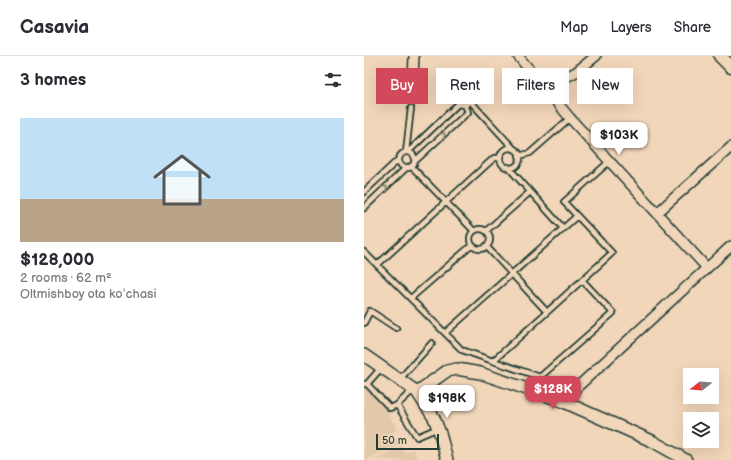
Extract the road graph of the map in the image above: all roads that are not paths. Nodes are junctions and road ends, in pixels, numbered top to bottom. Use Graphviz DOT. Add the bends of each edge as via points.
graph roads {
  1 [pos="414,56"];
  2 [pos="518,56"];
  3 [pos="596,56"];
  4 [pos="720,56"];
  5 [pos="731,67"];
  6 [pos="413,68"];
  7 [pos="528,68"];
  8 [pos="569,76"];
  9 [pos="558,104"];
  10 [pos="465,105"];
  11 [pos="412,108"];
  12 [pos="570,118"];
  13 [pos="731,147"];
  14 [pos="514,149"];
  15 [pos="407,152"];
  16 [pos="519,156"];
  17 [pos="500,158"];
  18 [pos="399,159"];
  19 [pos="610,161"];
  20 [pos="411,165"];
  21 [pos="508,167"];
  22 [pos="364,192"];
  23 [pos="530,192"];
  24 [pos="447,201"];
  25 [pos="364,208"];
  26 [pos="657,213"];
  27 [pos="577,216"];
  28 [pos="563,228"];
  29 [pos="474,231"];
  30 [pos="486,231"];
  31 [pos="472,245"];
  32 [pos="486,246"];
  33 [pos="731,246"];
  34 [pos="364,252"];
  35 [pos="377,265"];
  36 [pos="707,268"];
  37 [pos="512,274"];
  38 [pos="582,280"];
  39 [pos="411,298"];
  40 [pos="547,312"];
  41 [pos="364,323"];
  42 [pos="396,328"];
  43 [pos="446,333"];
  44 [pos="432,343"];
  45 [pos="364,355"];
  46 [pos="493,361"];
  47 [pos="382,368"];
  48 [pos="399,380"];
  49 [pos="365,384"];
  50 [pos="415,391"];
  51 [pos="562,401"];
  52 [pos="397,405"];
  53 [pos="438,428"];
  54 [pos="447,460"];
  55 [pos="686,460"];
  1 -- 6 [label="street"];
  2 -- 7 [label="street"];
  3 -- 8 [label="street"];
  4 -- 5 [label="main road"];
  9 -- 12 [label="street"];
  10 -- 14 [label="lane" via="470,101"];
  10 -- 15 [label="lane" via="458,104"];
  20 -- 10 [label="lane, one-way" via="468,112"];
  11 -- 15 [label="lane"];
  12 -- 16 [label="lane" via="530,153"];
  12 -- 19 [label="street"];
  13 -- 26 [label="street"];
  14 -- 16 [label="lane"];
  14 -- 17 [label="lane" via="507,148"];
  15 -- 18 [label="lane" via="401,154"];
  15 -- 20 [label="lane" via="413,154"];
  16 -- 21 [label="lane" via="517,164"];
  17 -- 21 [label="lane"];
  17 -- 24 [label="lane" via="494,158"];
  18 -- 20 [label="lane" via="402,166"];
  18 -- 22 [label="lane"];
  19 -- 26 [label="street"];
  19 -- 27 [label="lane" via="564,202"];
  20 -- 24 [label="lane"];
  25 -- 20 [label="lane, one-way"];
  21 -- 23 [label="lane"];
  23 -- 28 [label="lane"];
  23 -- 30 [label="lane"];
  24 -- 29 [label="lane"];
  24 -- 35 [label="lane"];
  26 -- 36 [label="street"];
  27 -- 28 [label="lane"];
  27 -- 38 [label="lane" via="612,253"];
  28 -- 37 [label="lane"];
  29 -- 30 [label="lane"];
  29 -- 31 [label="lane" via="470,236"];
  30 -- 32 [label="lane" via="489,240"];
  31 -- 32 [label="lane" via="481,248"];
  31 -- 39 [label="lane"];
  32 -- 37 [label="lane"];
  33 -- 36 [label="street"];
  34 -- 35 [label="lane"];
  35 -- 39 [label="lane"];
  36 -- 51 [label="street"];
  37 -- 40 [label="lane"];
  37 -- 43 [label="lane"];
  38 -- 40 [label="lane"];
  38 -- 46 [label="lane" via="613,313 540,377"];
  39 -- 43 [label="lane"];
  40 -- 46 [label="lane"];
  41 -- 42 [label="lane" via="370,311"];
  43 -- 46 [label="lane" via="462,350"];
  44 -- 48 [label="lane"];
  45 -- 47 [label="street"];
  47 -- 48 [label="street"];
  47 -- 49 [label="lane"];
  48 -- 50 [label="street"];
  49 -- 52 [label="lane" via="390,408"];
  50 -- 51 [label="street" via="447,371 457,369"];
  50 -- 52 [label="lane"];
  50 -- 53 [label="street"];
  51 -- 55 [label="street" via="652,441"];
  52 -- 53 [label="lane" via="417,437"];
  53 -- 54 [label="street"];
}
